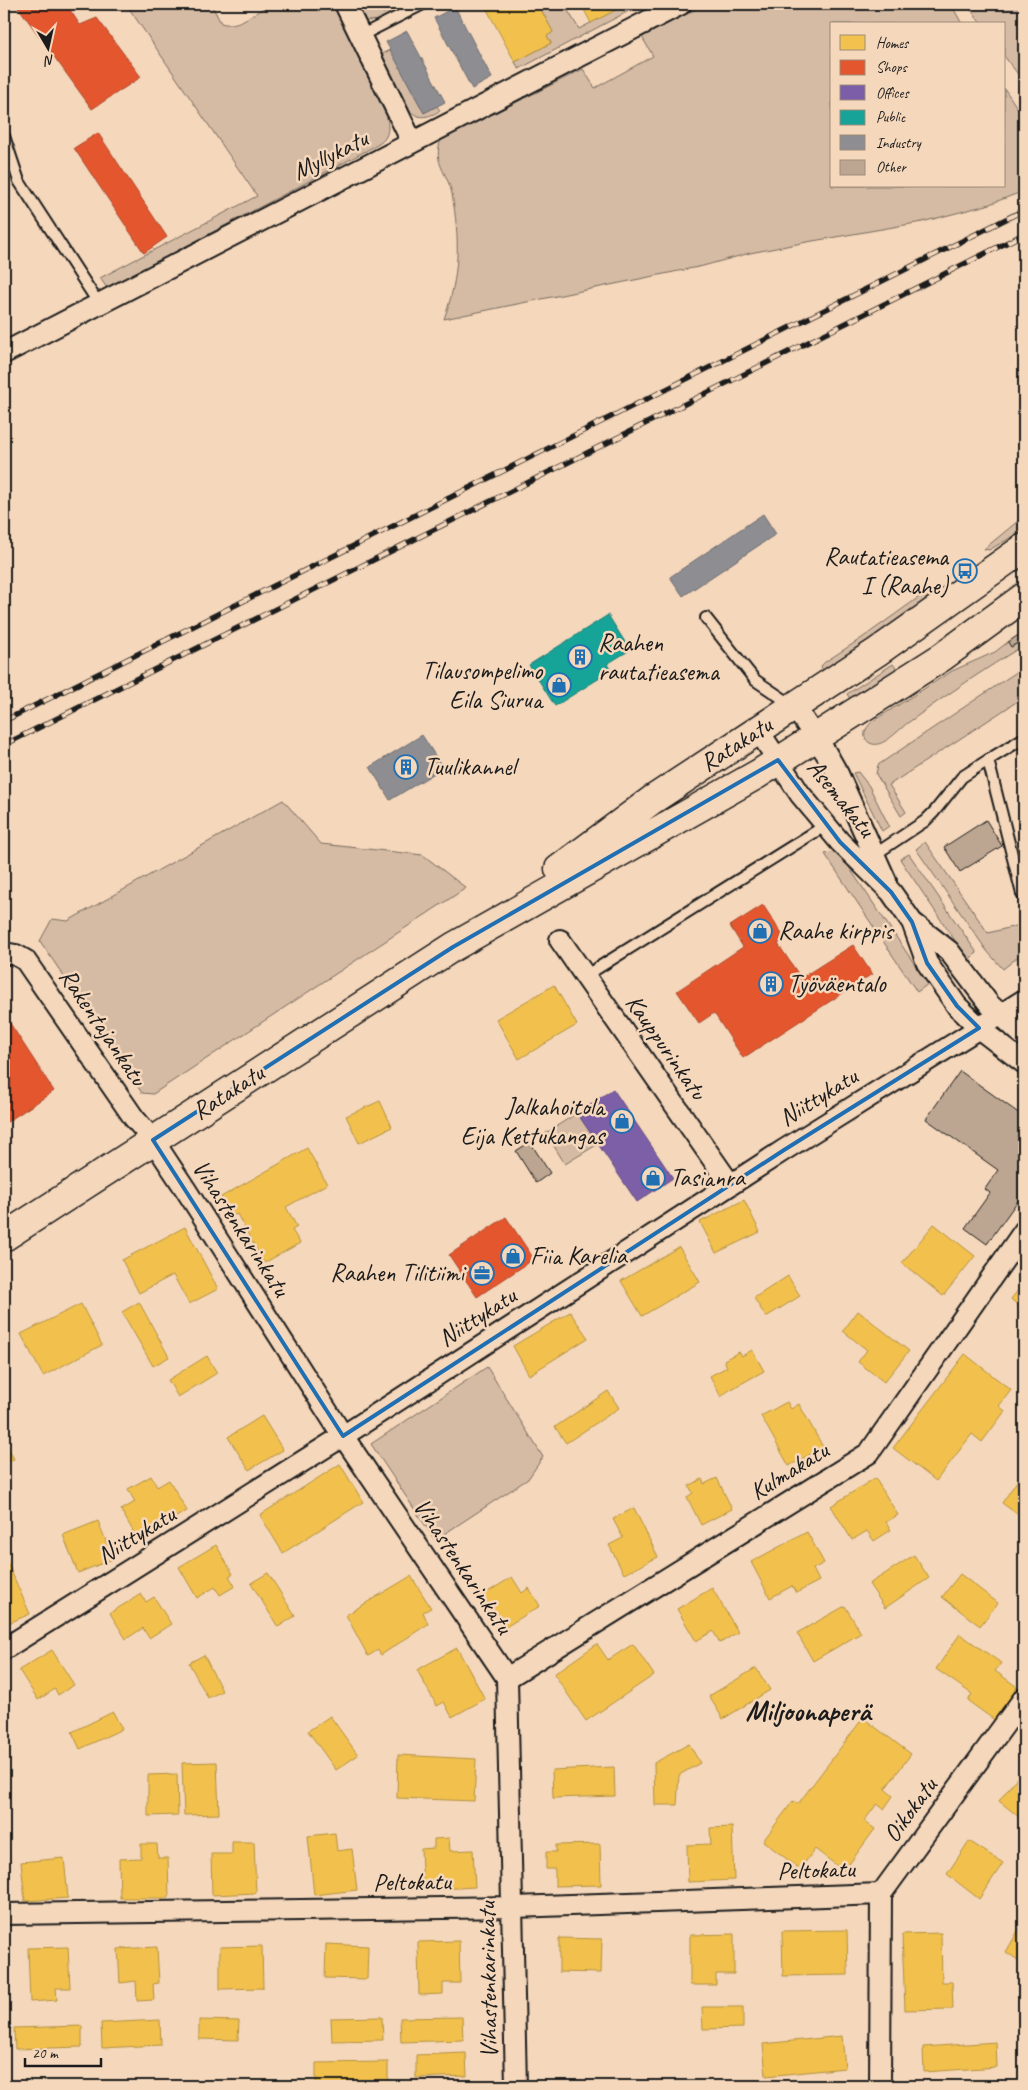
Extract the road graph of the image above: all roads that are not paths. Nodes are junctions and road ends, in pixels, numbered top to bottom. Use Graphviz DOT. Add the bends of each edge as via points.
graph roads {
  1 [pos="345,4"];
  2 [pos="423,4"];
  3 [pos="681,4"];
  4 [pos="360,36"];
  5 [pos="4,136"];
  6 [pos="412,142"];
  7 [pos="99,304"];
  8 [pos="4,353"];
  9 [pos="1024,548"];
  10 [pos="1024,598"];
  11 [pos="706,618"];
  12 [pos="794,706"];
  13 [pos="758,730"];
  14 [pos="816,738"];
  15 [pos="1024,738"];
  16 [pos="778,760"];
  17 [pos="988,760"];
  18 [pos="826,825"];
  19 [pos="874,854"];
  20 [pos="891,892"];
  21 [pos="1024,894"];
  22 [pos="912,922"];
  23 [pos="560,940"];
  24 [pos="453,947"];
  25 [pos="4,953"];
  26 [pos="585,976"];
  27 [pos="1024,1000"];
  28 [pos="1000,1015"];
  29 [pos="979,1028"];
  30 [pos="1024,1036"];
  31 [pos="1024,1064"];
  32 [pos="152,1140"];
  33 [pos="730,1184"];
  34 [pos="1024,1231"];
  35 [pos="4,1237"];
  36 [pos="343,1436"];
  37 [pos="4,1649"];
  38 [pos="507,1678"];
  39 [pos="1024,1698"];
  40 [pos="881,1894"];
  41 [pos="514,1907"];
  42 [pos="4,1914"];
  43 [pos="516,2086"];
  44 [pos="880,2086"];
  1 -- 4 [label="street"];
  2 -- 4 [label="lane"];
  3 -- 6 [label="street, Myllykatu"];
  4 -- 6 [label="street"];
  5 -- 7 [label="lane" via="19,181"];
  6 -- 7 [label="street, Myllykatu"];
  7 -- 8 [label="street, Myllykatu"];
  9 -- 12 [label="main road, Ratakatu"];
  10 -- 14 [label="main road, Ratakatu" via="942,657"];
  11 -- 12 [label="lane" via="755,680"];
  12 -- 13 [label="main road, Ratakatu"];
  12 -- 14 [label="street, Asemakatu"];
  13 -- 16 [label="street, Asemakatu"];
  13 -- 24 [label="main road, Ratakatu" via="652,800"];
  14 -- 16 [label="main road, Ratakatu"];
  14 -- 19 [label="street, Asemakatu" via="838,774"];
  15 -- 17 [label="lane"];
  16 -- 18 [label="street, Asemakatu"];
  16 -- 24 [label="main road, Ratakatu"];
  17 -- 19 [label="lane" via="962,777 925,821"];
  17 -- 21 [label="lane"];
  18 -- 20 [label="street, Asemakatu"];
  18 -- 26 [label="lane"];
  19 -- 20 [label="street, Asemakatu"];
  20 -- 22 [label="street, Asemakatu"];
  22 -- 28 [label="street, Asemakatu" via="949,951"];
  22 -- 29 [label="street, Asemakatu" via="927,963 957,1006"];
  23 -- 26 [label="street, Kauppurinkatu"];
  24 -- 32 [label="main road, Ratakatu"];
  25 -- 32 [label="street, Rakentajankatu" via="25,960"];
  26 -- 33 [label="street, Kauppurinkatu"];
  27 -- 28 [label="street, Niittykatu"];
  28 -- 29 [label="street, Niittykatu"];
  28 -- 30 [label="street, Asemakatu"];
  29 -- 31 [label="street, Asemakatu"];
  29 -- 33 [label="street, Niittykatu"];
  32 -- 35 [label="main road, Ratakatu"];
  32 -- 36 [label="street, Vihastenkarinkatu"];
  33 -- 36 [label="street, Niittykatu"];
  34 -- 38 [label="street, Kulmakatu" via="869,1452"];
  36 -- 37 [label="street, Niittykatu"];
  36 -- 38 [label="street, Vihastenkarinkatu"];
  38 -- 41 [label="street, Vihastenkarinkatu"];
  39 -- 40 [label="street, Oikokatu"];
  40 -- 41 [label="street, Peltokatu"];
  40 -- 44 [label="street"];
  41 -- 42 [label="street, Peltokatu"];
  41 -- 43 [label="street, Vihastenkarinkatu"];
}
